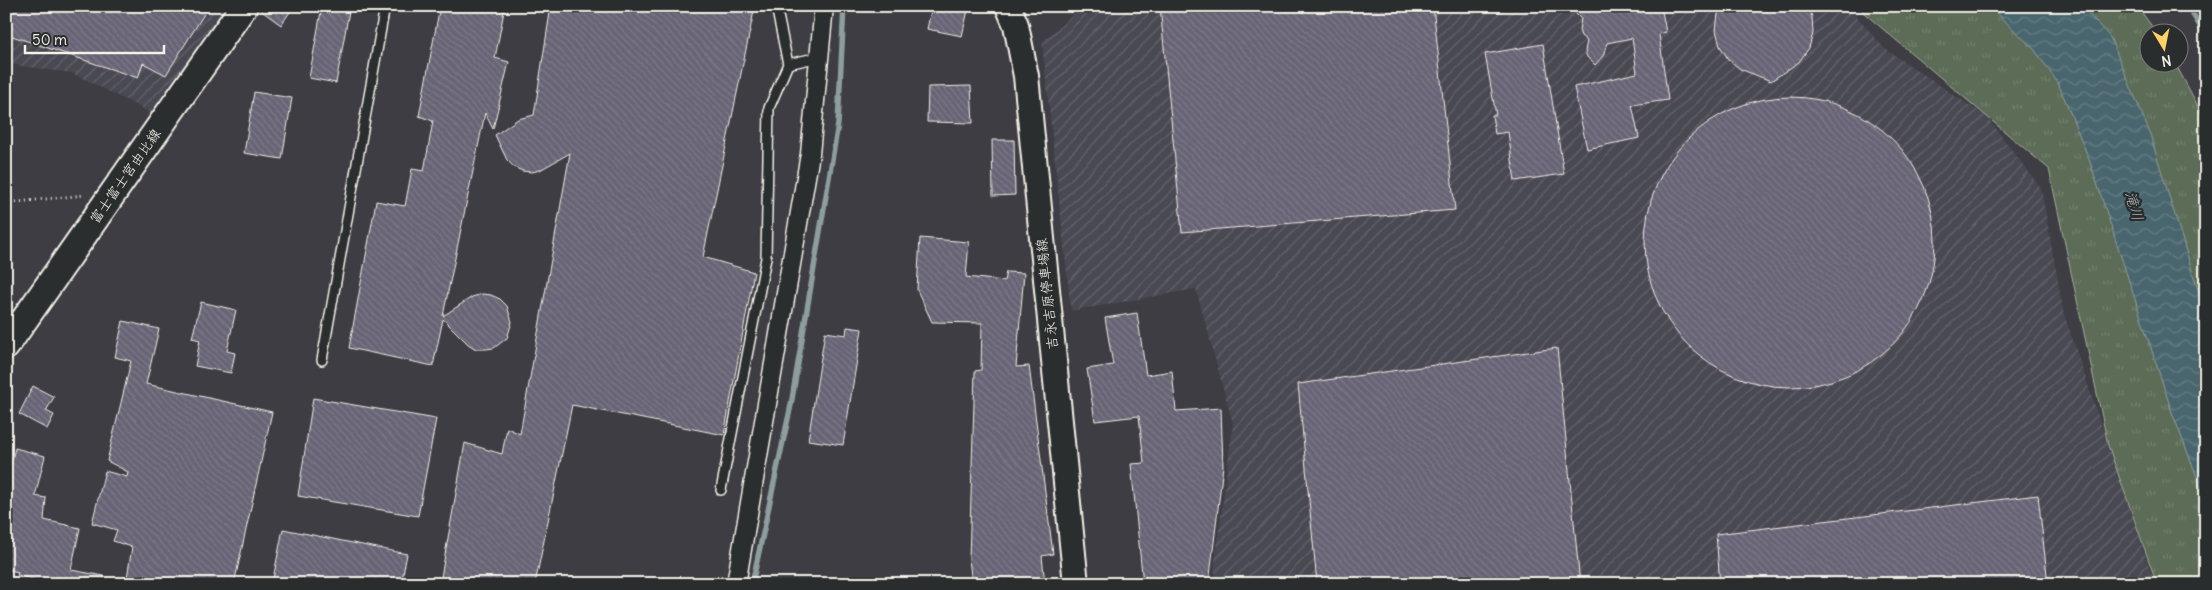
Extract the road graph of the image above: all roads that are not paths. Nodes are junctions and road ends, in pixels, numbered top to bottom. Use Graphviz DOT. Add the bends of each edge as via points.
graph roads {
  1 [pos="244,6"];
  2 [pos="385,6"];
  3 [pos="776,6"];
  4 [pos="824,6"];
  5 [pos="1008,6"];
  6 [pos="819,57"];
  7 [pos="788,64"];
  8 [pos="6,346"];
  9 [pos="322,360"];
  10 [pos="721,490"];
  11 [pos="736,584"];
  12 [pos="1076,584"];
  1 -- 8 [label="main road, 富士富士宮由比線"];
  2 -- 9 [label="lane"];
  3 -- 7 [label="lane"];
  4 -- 6 [label="street"];
  5 -- 12 [label="main road, 吉永吉原停車場線" via="1016,25 1026,76"];
  6 -- 7 [label="lane"];
  6 -- 11 [label="street" via="810,154"];
  7 -- 10 [label="lane" via="769,108 766,258"];
}
